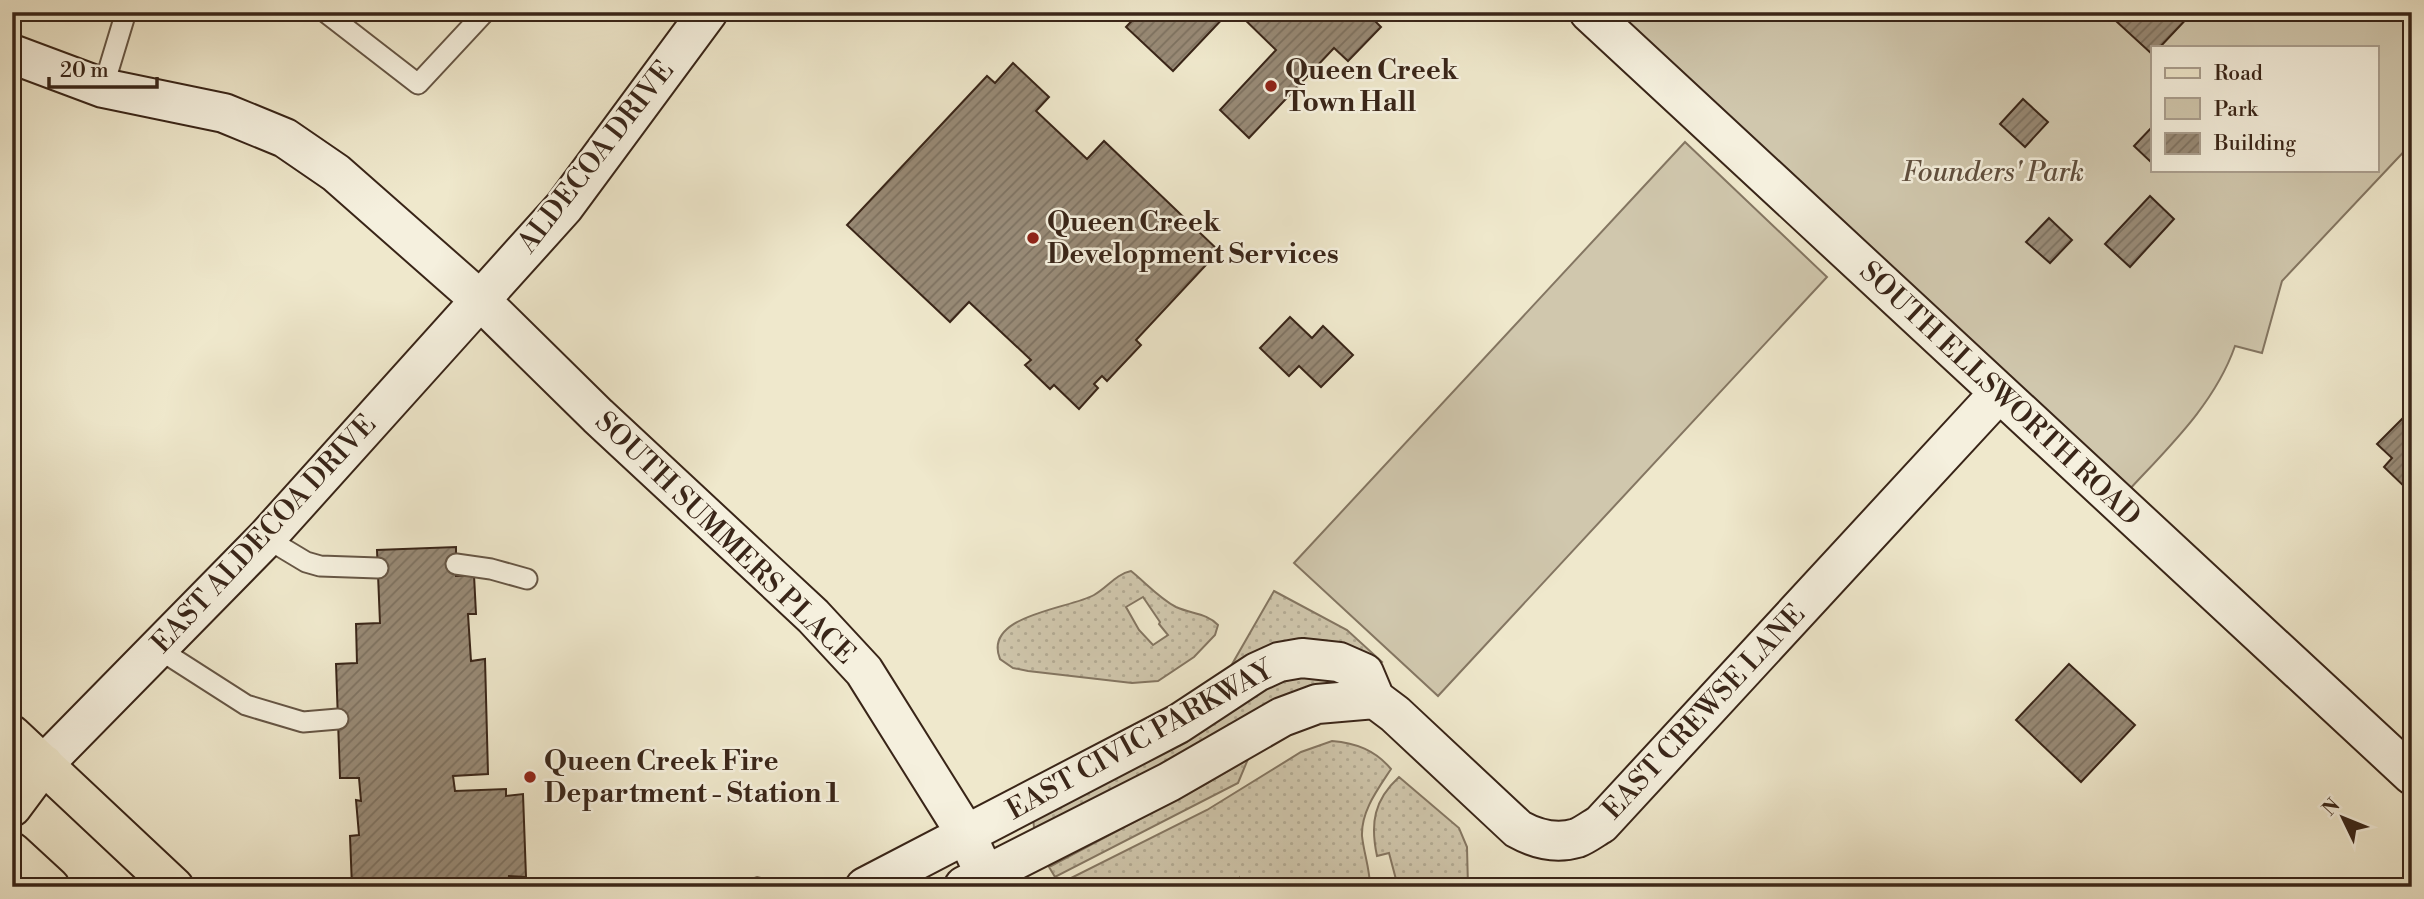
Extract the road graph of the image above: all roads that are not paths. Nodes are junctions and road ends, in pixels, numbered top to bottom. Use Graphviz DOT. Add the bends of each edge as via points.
graph roads {
  1 [pos="126,12"];
  2 [pos="325,12"];
  3 [pos="485,12"];
  4 [pos="708,12"];
  5 [pos="1589,12"];
  6 [pos="12,54"];
  7 [pos="103,88"];
  8 [pos="479,299"];
  9 [pos="2000,393"];
  10 [pos="266,538"];
  11 [pos="456,564"];
  12 [pos="378,568"];
  13 [pos="527,579"];
  14 [pos="157,648"];
  15 [pos="1375,699"];
  16 [pos="338,719"];
  17 [pos="12,735"];
  18 [pos="44,764"];
  19 [pos="2412,775"];
  20 [pos="12,807"];
  21 [pos="967,834"];
  22 [pos="12,852"];
  23 [pos="980,883"];
  24 [pos="50,887"];
  25 [pos="174,887"];
  26 [pos="865,887"];
  1 -- 7 [label="lane"];
  2 -- 3 [label="lane" via="418,84"];
  4 -- 8 [label="street, ALDECOA DRIVE" via="564,207"];
  5 -- 9 [label="street, SOUTH ELLSWORTH ROAD"];
  6 -- 7 [label="street, SOUTH SUMMERS PLACE"];
  7 -- 8 [label="street, SOUTH SUMMERS PLACE" via="224,113 285,138 336,173"];
  8 -- 10 [label="street, EAST ALDECOA DRIVE"];
  8 -- 21 [label="street, SOUTH SUMMERS PLACE" via="813,616 864,671"];
  9 -- 15 [label="street, EAST CREWSE LANE" via="1601,824 1577,838 1535,838 1518,829"];
  9 -- 19 [label="street, SOUTH ELLSWORTH ROAD"];
  10 -- 12 [label="lane" via="320,566"];
  10 -- 14 [label="street, EAST ALDECOA DRIVE"];
  11 -- 13 [label="lane"];
  14 -- 16 [label="lane" via="246,705 303,722"];
  14 -- 18 [label="street, EAST ALDECOA DRIVE"];
  15 -- 21 [label="street, EAST CIVIC PARKWAY" via="1364,673 1339,662 1302,658 1279,662 1178,724"];
  15 -- 23 [label="street, EAST CIVIC PARKWAY" via="1317,704 1283,717"];
  17 -- 18 [label="main road"];
  18 -- 20 [label="main road"];
  18 -- 25 [label="main road"];
  21 -- 23 [label="street, SOUTH SUMMERS PLACE"];
  21 -- 26 [label="street, EAST CIVIC PARKWAY"];
  22 -- 24 [label="main road"];
}
